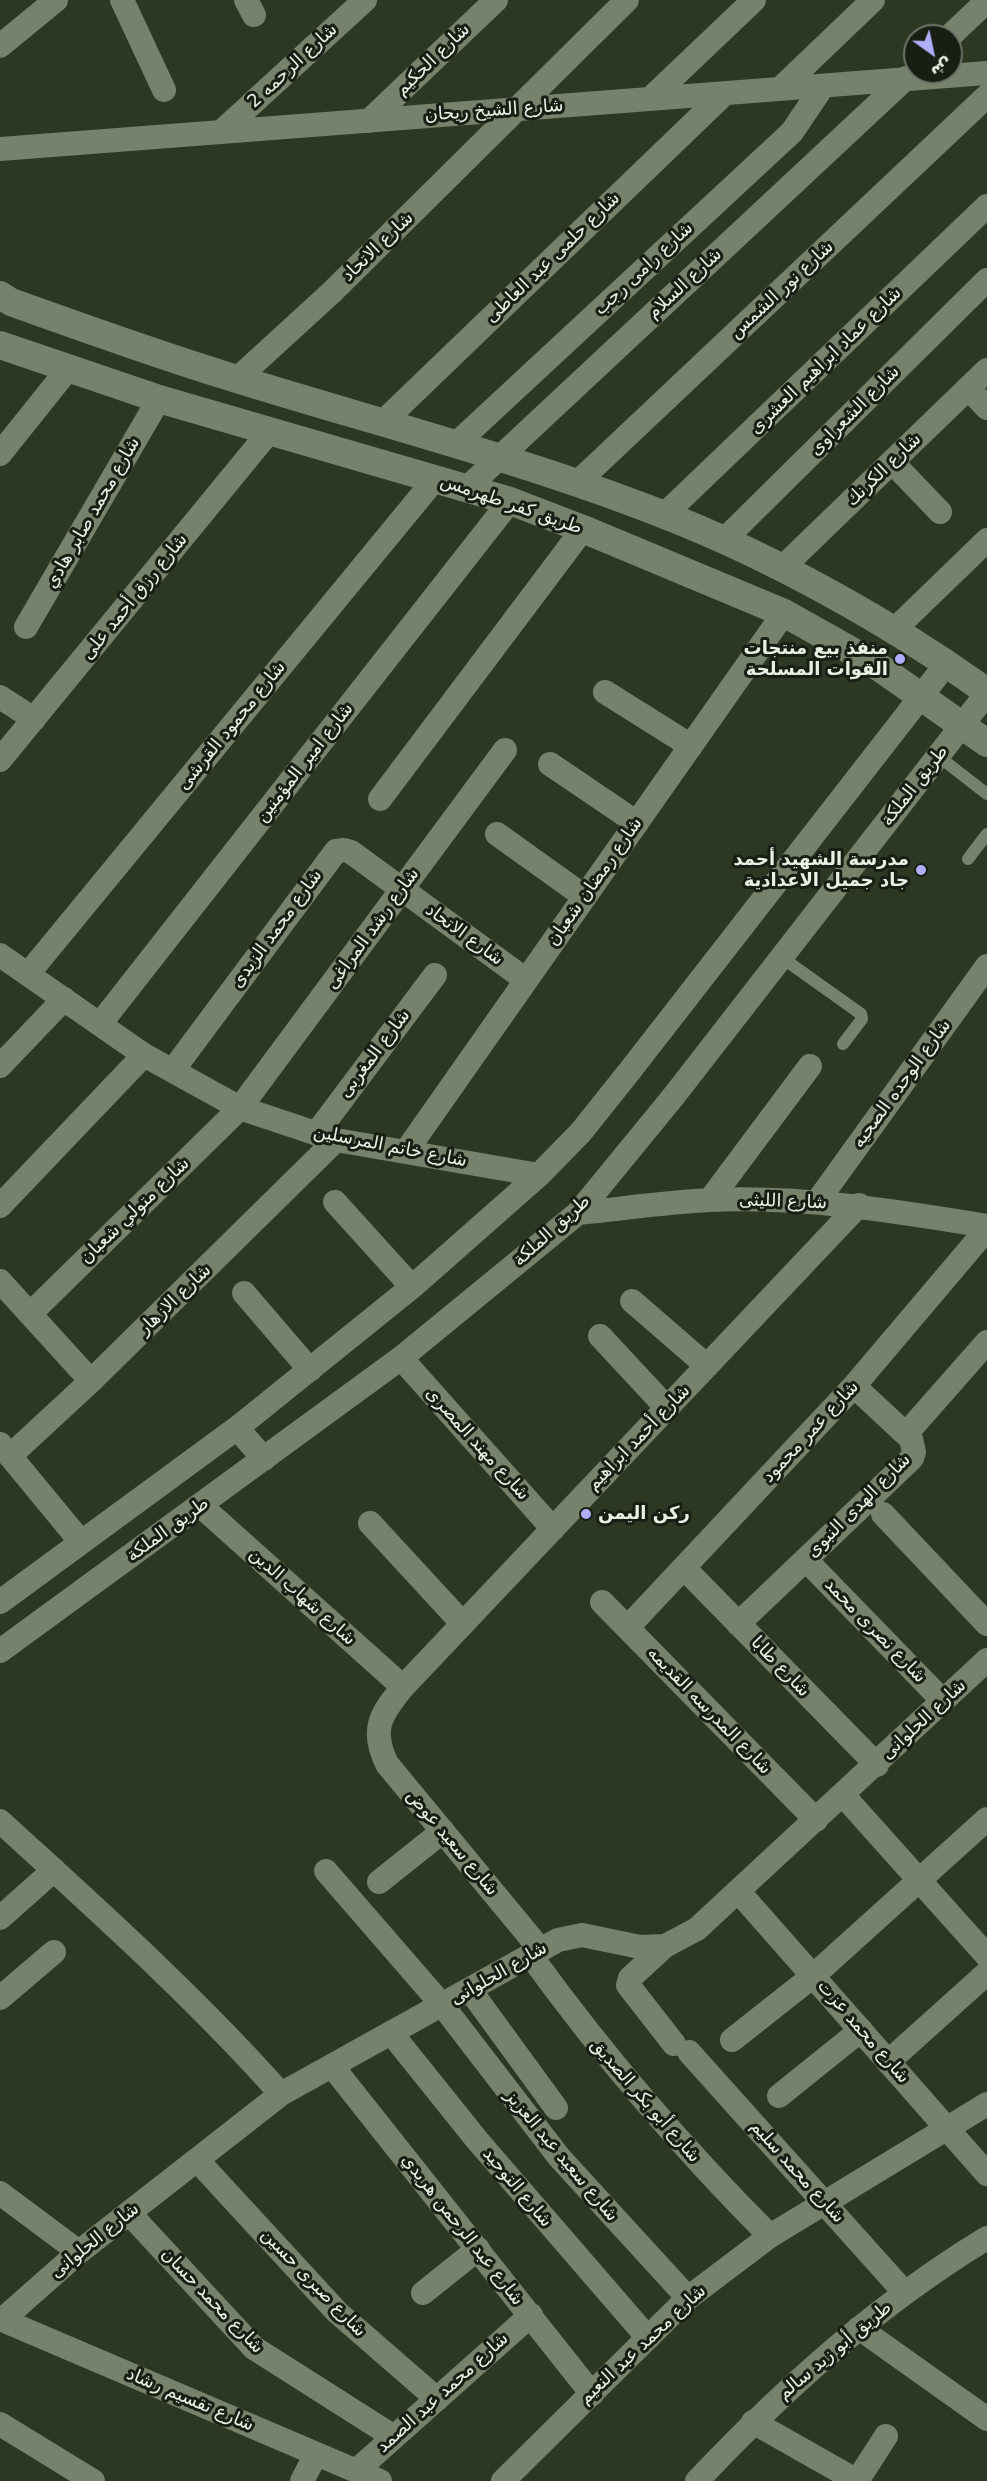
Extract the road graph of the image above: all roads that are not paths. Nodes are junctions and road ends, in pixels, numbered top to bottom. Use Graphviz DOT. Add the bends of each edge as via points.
graph roads {
  1 [pos="56,0"];
  2 [pos="122,0"];
  3 [pos="364,0"];
  4 [pos="496,0"];
  5 [pos="627,0"];
  6 [pos="754,0"];
  7 [pos="873,0"];
  8 [pos="987,1"];
  9 [pos="963,24"];
  10 [pos="0,46"];
  11 [pos="963,74"];
  12 [pos="987,74"];
  13 [pos="903,76"];
  14 [pos="903,81"];
  15 [pos="823,86"];
  16 [pos="780,89"];
  17 [pos="164,90"];
  18 [pos="724,94"];
  19 [pos="987,96"];
  20 [pos="650,99"];
  21 [pos="514,110"];
  22 [pos="369,120"];
  23 [pos="221,132"];
  24 [pos="0,149"];
  25 [pos="987,206"];
  26 [pos="987,280"];
  27 [pos="0,295"];
  28 [pos="0,345"];
  29 [pos="68,369"];
  30 [pos="987,370"];
  31 [pos="237,379"];
  32 [pos="968,388"];
  33 [pos="159,399"];
  34 [pos="987,408"];
  35 [pos="383,422"];
  36 [pos="270,432"];
  37 [pos="456,444"];
  38 [pos="0,454"];
  39 [pos="500,457"];
  40 [pos="892,462"];
  41 [pos="435,478"];
  42 [pos="577,483"];
  43 [pos="467,488"];
  44 [pos="510,501"];
  45 [pos="940,512"];
  46 [pos="664,515"];
  47 [pos="583,529"];
  48 [pos="987,540"];
  49 [pos="723,542"];
  50 [pos="781,569"];
  51 [pos="784,613"];
  52 [pos="26,627"];
  53 [pos="893,631"];
  54 [pos="947,663"];
  55 [pos="604,692"];
  56 [pos="987,693"];
  57 [pos="923,696"];
  58 [pos="0,697"];
  59 [pos="34,719"];
  60 [pos="963,724"];
  61 [pos="987,743"];
  62 [pos="691,746"];
  63 [pos="505,750"];
  64 [pos="938,756"];
  65 [pos="0,760"];
  66 [pos="550,764"];
  67 [pos="987,794"];
  68 [pos="380,800"];
  69 [pos="637,823"];
  70 [pos="497,834"];
  71 [pos="987,834"];
  72 [pos="968,858"];
  73 [pos="402,889"];
  74 [pos="585,897"];
  75 [pos="0,955"];
  76 [pos="781,957"];
  77 [pos="987,966"];
  78 [pos="28,974"];
  79 [pos="435,975"];
  80 [pos="526,980"];
  81 [pos="64,999"];
  82 [pos="100,1024"];
  83 [pos="843,1044"];
  84 [pos="144,1055"];
  85 [pos="0,1066"];
  86 [pos="810,1066"];
  87 [pos="173,1070"];
  88 [pos="240,1108"];
  89 [pos="326,1137"];
  90 [pos="407,1150"];
  91 [pos="539,1175"];
  92 [pos="710,1200"];
  93 [pos="335,1202"];
  94 [pos="817,1202"];
  95 [pos="859,1205"];
  96 [pos="0,1206"];
  97 [pos="578,1213"];
  98 [pos="987,1227"];
  99 [pos="0,1281"];
  100 [pos="412,1287"];
  101 [pos="244,1293"];
  102 [pos="632,1301"];
  103 [pos="30,1314"];
  104 [pos="600,1336"];
  105 [pos="987,1342"];
  106 [pos="401,1358"];
  107 [pos="707,1366"];
  108 [pos="310,1370"];
  109 [pos="91,1381"];
  110 [pos="854,1386"];
  111 [pos="667,1408"];
  112 [pos="237,1428"];
  113 [pos="906,1434"];
  114 [pos="5,1450"];
  115 [pos="264,1459"];
  116 [pos="201,1506"];
  117 [pos="883,1514"];
  118 [pos="370,1523"];
  119 [pos="553,1529"];
  120 [pos="81,1542"];
  121 [pos="806,1560"];
  122 [pos="685,1569"];
  123 [pos="2,1598"];
  124 [pos="602,1602"];
  125 [pos="463,1624"];
  126 [pos="738,1624"];
  127 [pos="987,1624"];
  128 [pos="628,1628"];
  129 [pos="0,1650"];
  130 [pos="984,1670"];
  131 [pos="404,1687"];
  132 [pos="943,1701"];
  133 [pos="377,1729"];
  134 [pos="877,1765"];
  135 [pos="843,1795"];
  136 [pos="987,1819"];
  137 [pos="816,1820"];
  138 [pos="0,1821"];
  139 [pos="443,1831"];
  140 [pos="54,1870"];
  141 [pos="326,1871"];
  142 [pos="919,1881"];
  143 [pos="379,1882"];
  144 [pos="738,1891"];
  145 [pos="0,1918"];
  146 [pos="665,1946"];
  147 [pos="54,1952"];
  148 [pos="535,1953"];
  149 [pos="987,1956"];
  150 [pos="987,1973"];
  151 [pos="813,1976"];
  152 [pos="470,1990"];
  153 [pos="0,1998"];
  154 [pos="442,2006"];
  155 [pos="861,2030"];
  156 [pos="392,2034"];
  157 [pos="732,2040"];
  158 [pos="888,2062"];
  159 [pos="332,2066"];
  160 [pos="281,2094"];
  161 [pos="779,2096"];
  162 [pos="987,2104"];
  163 [pos="556,2108"];
  164 [pos="947,2128"];
  165 [pos="197,2160"];
  166 [pos="987,2174"];
  167 [pos="0,2193"];
  168 [pos="824,2202"];
  169 [pos="129,2214"];
  170 [pos="770,2236"];
  171 [pos="987,2238"];
  172 [pos="478,2249"];
  173 [pos="79,2252"];
  174 [pos="423,2293"];
  175 [pos="905,2293"];
  176 [pos="688,2298"];
  177 [pos="531,2315"];
  178 [pos="1,2320"];
  179 [pos="859,2328"];
  180 [pos="648,2338"];
  181 [pos="592,2394"];
  182 [pos="437,2399"];
  183 [pos="987,2419"];
  184 [pos="753,2422"];
  185 [pos="0,2424"];
  186 [pos="886,2436"];
  187 [pos="394,2437"];
  188 [pos="316,2454"];
  189 [pos="356,2471"];
  190 [pos="93,2481"];
  191 [pos="302,2481"];
  192 [pos="380,2481"];
  193 [pos="503,2481"];
  194 [pos="697,2481"];
  195 [pos="857,2481"];
  1 -- 10 [label="street"];
  2 -- 17 [label="street"];
  3 -- 23 [label="street, شارع الرحمه 2"];
  4 -- 22 [label="street, شارع الحكيم"];
  5 -- 21 [label="street, شارع الاتحاد"];
  6 -- 20 [label="street"];
  7 -- 16 [label="street"];
  8 -- 9 [label="street"];
  11 -- 12 [label="street, شارع الشيخ ريحان"];
  13 -- 15 [label="street, شارع الشيخ ريحان"];
  14 -- 39 [label="street, شارع السلام"];
  15 -- 16 [label="street, شارع الشيخ ريحان"];
  15 -- 37 [label="street, شارع رامى رجب" via="792,132"];
  16 -- 18 [label="street, شارع الشيخ ريحان"];
  18 -- 20 [label="street, شارع الشيخ ريحان"];
  18 -- 35 [label="street, شارع حلمى عبد العاطى"];
  19 -- 42 [label="street, شارع نور الشمس"];
  20 -- 21 [label="street, شارع الشيخ ريحان"];
  21 -- 22 [label="street, شارع الشيخ ريحان"];
  21 -- 31 [label="street, شارع الاتحاد" via="332,292"];
  22 -- 23 [label="street, شارع الشيخ ريحان"];
  23 -- 24 [label="street, شارع الشيخ ريحان"];
  25 -- 46 [label="street, شارع عماد ابراهيم العشرى"];
  26 -- 49 [label="street, شارع الشعراوى"];
  27 -- 31 [label="street" via="132,346"];
  28 -- 29 [label="street, طريق كفر طهرمس"];
  29 -- 33 [label="street, طريق كفر طهرمس"];
  29 -- 38 [label="street"];
  30 -- 32 [label="street, شارع الكرنك"];
  31 -- 35 [label="street"];
  32 -- 34 [label="street"];
  32 -- 40 [label="street, شارع الكرنك"];
  33 -- 36 [label="street, طريق كفر طهرمس"];
  33 -- 52 [label="street, شارع محمد صابر هادي"];
  35 -- 37 [label="street"];
  36 -- 41 [label="street, طريق كفر طهرمس"];
  36 -- 59 [label="street, شارع رزق أحمد على"];
  37 -- 39 [label="street"];
  39 -- 42 [label="street"];
  39 -- 43 [label="street, شارع السلام"];
  40 -- 45 [label="street"];
  40 -- 50 [label="street, شارع الكرنك"];
  41 -- 43 [label="street, طريق كفر طهرمس"];
  41 -- 78 [label="street, شارع محمود القرشى"];
  42 -- 46 [label="street"];
  43 -- 44 [label="street, طريق كفر طهرمس"];
  44 -- 47 [label="street, طريق كفر طهرمس"];
  44 -- 82 [label="street, شارع امير المؤمنين"];
  46 -- 49 [label="street"];
  47 -- 51 [label="street, طريق كفر طهرمس"];
  47 -- 68 [label="street"];
  48 -- 53 [label="street"];
  49 -- 50 [label="street"];
  50 -- 53 [label="street"];
  51 -- 57 [label="street, طريق كفر طهرمس"];
  51 -- 62 [label="street, شارع رمضان شعبان"];
  53 -- 54 [label="street"];
  54 -- 56 [label="street"];
  54 -- 57 [label="street"];
  55 -- 62 [label="street"];
  56 -- 60 [label="street, طريق الملكة"];
  57 -- 60 [label="street, طريق كفر طهرمس"];
  57 -- 91 [label="street" via="632,1068"];
  58 -- 59 [label="street"];
  59 -- 65 [label="street, شارع رزق أحمد على"];
  60 -- 61 [label="street, طريق كفر طهرمس"];
  60 -- 64 [label="street, طريق الملكة"];
  62 -- 69 [label="street, شارع رمضان شعبان"];
  63 -- 73 [label="street, شارع رشد المراغى"];
  64 -- 67 [label="lane"];
  64 -- 76 [label="street, طريق الملكة"];
  66 -- 69 [label="street"];
  69 -- 74 [label="street, شارع رمضان شعبان"];
  70 -- 74 [label="street"];
  71 -- 72 [label="lane"];
  73 -- 80 [label="street, شارع الاتحاد"];
  73 -- 87 [label="street, شارع محمد الزيدى" via="351,852 336,851"];
  73 -- 88 [label="street, شارع رشد المراغى"];
  74 -- 80 [label="street, شارع رمضان شعبان"];
  75 -- 78 [label="street, شارع خاتم المرسلين"];
  76 -- 83 [label="lane" via="861,1014 862,1019"];
  76 -- 97 [label="street, طريق الملكة"];
  77 -- 94 [label="street, شارع الوحده الصحيه"];
  78 -- 81 [label="street, شارع خاتم المرسلين"];
  79 -- 89 [label="street, شارع المغربى"];
  80 -- 90 [label="street, شارع رمضان شعبان"];
  81 -- 82 [label="street, شارع خاتم المرسلين"];
  81 -- 85 [label="street"];
  82 -- 84 [label="street, شارع خاتم المرسلين"];
  84 -- 87 [label="street, شارع خاتم المرسلين"];
  84 -- 96 [label="street"];
  86 -- 92 [label="street"];
  87 -- 88 [label="street, شارع خاتم المرسلين"];
  88 -- 89 [label="street, شارع خاتم المرسلين"];
  88 -- 103 [label="street, شارع متولي شعبان"];
  89 -- 90 [label="street, شارع خاتم المرسلين"];
  89 -- 109 [label="street, شارع الازهار"];
  90 -- 91 [label="street, شارع خاتم المرسلين"];
  91 -- 100 [label="street"];
  92 -- 94 [label="street, شارع الليثى"];
  92 -- 97 [label="street, شارع الليثى"];
  93 -- 100 [label="street"];
  94 -- 95 [label="street, شارع الليثى"];
  95 -- 98 [label="street, شارع الليثى"];
  95 -- 107 [label="street, شارع أحمد ابراهيم"];
  97 -- 106 [label="street, طريق الملكة"];
  98 -- 110 [label="street, شارع عمر محمود"];
  99 -- 103 [label="street"];
  100 -- 108 [label="street"];
  101 -- 108 [label="street"];
  102 -- 107 [label="street"];
  103 -- 109 [label="street"];
  104 -- 111 [label="street"];
  105 -- 113 [label="street"];
  106 -- 115 [label="street, طريق الملكة"];
  106 -- 119 [label="street, شارع مهند المصرى"];
  107 -- 111 [label="street, شارع أحمد ابراهيم"];
  108 -- 112 [label="street"];
  109 -- 114 [label="street, شارع الازهار"];
  110 -- 113 [label="street, شارع الهدى النبوى"];
  110 -- 122 [label="street, شارع عمر محمود"];
  111 -- 119 [label="street, شارع أحمد ابراهيم"];
  112 -- 115 [label="street"];
  112 -- 120 [label="street"];
  113 -- 121 [label="street, شارع الهدى النبوى" via="914,1445 912,1458"];
  114 -- 120 [label="street"];
  115 -- 116 [label="street, طريق الملكة"];
  116 -- 129 [label="street, طريق الملكة"];
  116 -- 131 [label="street, شارع شهاب الدين"];
  117 -- 127 [label="street"];
  118 -- 125 [label="street"];
  119 -- 125 [label="street, شارع أحمد ابراهيم"];
  120 -- 123 [label="street"];
  121 -- 126 [label="street, شارع الهدى النبوى"];
  121 -- 132 [label="street, شارع نصرى محمد"];
  122 -- 126 [label="street, شارع طابا"];
  122 -- 128 [label="street, شارع عمر محمود"];
  124 -- 128 [label="street, شارع المدرسه القديمه"];
  125 -- 131 [label="street, شارع أحمد ابراهيم"];
  126 -- 134 [label="street, شارع طابا"];
  128 -- 137 [label="street, شارع المدرسه القديمه"];
  130 -- 132 [label="street, شارع الحلوانى"];
  131 -- 133 [label="street, شارع أحمد ابراهيم" via="387,1706"];
  132 -- 134 [label="street, شارع الحلوانى"];
  133 -- 139 [label="street, شارع سعيد عوض" via="379,1748 387,1764"];
  134 -- 135 [label="street, شارع الحلوانى"];
  135 -- 137 [label="street, شارع الحلوانى"];
  135 -- 142 [label="street"];
  136 -- 142 [label="street"];
  137 -- 144 [label="street, شارع الحلوانى"];
  138 -- 140 [label="street"];
  139 -- 143 [label="street"];
  139 -- 148 [label="street, شارع سعيد عوض"];
  140 -- 145 [label="street"];
  140 -- 160 [label="street" via="218,2024"];
  141 -- 154 [label="street, شارع سعيد عبد العزيز"];
  142 -- 149 [label="street"];
  142 -- 151 [label="street"];
  144 -- 146 [label="street, شارع الحلوانى" via="697,1929"];
  144 -- 151 [label="street, شارع محمد عزت"];
  146 -- 148 [label="street, شارع الحلوانى" via="640,1947 582,1935 558,1940"];
  146 -- 168 [label="street, شارع محمد سليم" via="630,1978 628,1985"];
  147 -- 153 [label="street"];
  148 -- 152 [label="street, شارع الحلوانى"];
  148 -- 170 [label="street, شارع أبو بكر الصديق" via="585,2030 643,2102"];
  150 -- 158 [label="street"];
  151 -- 155 [label="street, شارع محمد عزت"];
  151 -- 157 [label="street"];
  152 -- 154 [label="street, شارع الحلوانى"];
  152 -- 163 [label="street"];
  154 -- 156 [label="street, شارع الحلوانى"];
  154 -- 176 [label="street, شارع سعيد عبد العزيز" via="559,2157"];
  155 -- 158 [label="street, شارع محمد عزت"];
  155 -- 161 [label="street"];
  156 -- 159 [label="street, شارع الحلوانى"];
  156 -- 180 [label="street, شارع التوحيد" via="484,2148"];
  158 -- 164 [label="street, شارع محمد عزت"];
  159 -- 160 [label="street, شارع الحلوانى"];
  159 -- 172 [label="street, شارع عبد الرحمن هريدي"];
  160 -- 165 [label="street, شارع الحلوانى"];
  162 -- 164 [label="street, شارع محمد عبد النعيم"];
  164 -- 166 [label="street, شارع محمد عزت"];
  164 -- 168 [label="street, شارع محمد عبد النعيم"];
  165 -- 169 [label="street, شارع الحلوانى"];
  165 -- 182 [label="street, شارع صبرى حسين" via="337,2312"];
  167 -- 173 [label="street"];
  168 -- 170 [label="street, شارع محمد عبد النعيم"];
  168 -- 175 [label="street, شارع محمد سليم"];
  169 -- 173 [label="street, شارع الحلوانى"];
  169 -- 187 [label="street, شارع محمد حسان" via="254,2348"];
  170 -- 176 [label="street, شارع محمد عبد النعيم"];
  171 -- 175 [label="street, طريق أبو زيد سالم"];
  172 -- 174 [label="street"];
  172 -- 177 [label="street, شارع عبد الرحمن هريدي"];
  173 -- 178 [label="street, شارع الحلوانى"];
  175 -- 179 [label="street, طريق أبو زيد سالم"];
  176 -- 180 [label="street, شارع محمد عبد النعيم"];
  177 -- 181 [label="street, شارع عبد الرحمن هريدي"];
  177 -- 182 [label="street, شارع محمد عبد الصمد"];
  178 -- 188 [label="street, شارع تقسيم رشاد"];
  179 -- 183 [label="street"];
  179 -- 184 [label="street, طريق أبو زيد سالم"];
  180 -- 181 [label="street, شارع محمد عبد النعيم"];
  181 -- 193 [label="street, شارع محمد عبد النعيم"];
  182 -- 187 [label="street, شارع محمد عبد الصمد"];
  184 -- 194 [label="street, طريق أبو زيد سالم"];
  184 -- 195 [label="street"];
  185 -- 190 [label="street"];
  186 -- 195 [label="street"];
  187 -- 189 [label="street, شارع محمد عبد الصمد"];
  188 -- 189 [label="street, شارع تقسيم رشاد"];
  188 -- 191 [label="street"];
  189 -- 192 [label="street, شارع تقسيم رشاد"];
}
